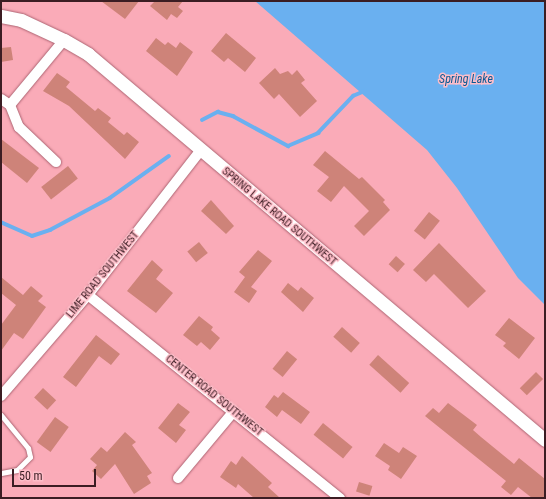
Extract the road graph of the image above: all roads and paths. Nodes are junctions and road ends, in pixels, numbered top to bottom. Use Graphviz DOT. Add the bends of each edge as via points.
graph roads {
  1 [pos="1,16"];
  2 [pos="64,40"];
  3 [pos="1,99"];
  4 [pos="10,105"];
  5 [pos="200,150"];
  6 [pos="56,162"];
  7 [pos="88,295"];
  8 [pos="1,396"];
  9 [pos="234,411"];
  10 [pos="1,415"];
  11 [pos="545,440"];
  12 [pos="1,473"];
  13 [pos="178,478"];
  14 [pos="340,498"];
  1 -- 2 [label="street, SPRING LAKE ROAD SOUTHWEST" via="20,20"];
  2 -- 4 [label="street"];
  2 -- 5 [label="street, SPRING LAKE ROAD SOUTHWEST" via="88,54"];
  3 -- 4 [label="street"];
  4 -- 6 [label="street" via="19,127"];
  5 -- 7 [label="street, LIME ROAD SOUTHWEST"];
  5 -- 11 [label="street, SPRING LAKE ROAD SOUTHWEST"];
  7 -- 8 [label="street, LIME ROAD SOUTHWEST"];
  7 -- 9 [label="street, CENTER ROAD SOUTHWEST"];
  9 -- 13 [label="street"];
  9 -- 14 [label="street, CENTER ROAD SOUTHWEST"];
  10 -- 12 [label="lane" via="28,448 30,457 17,470"];
}
